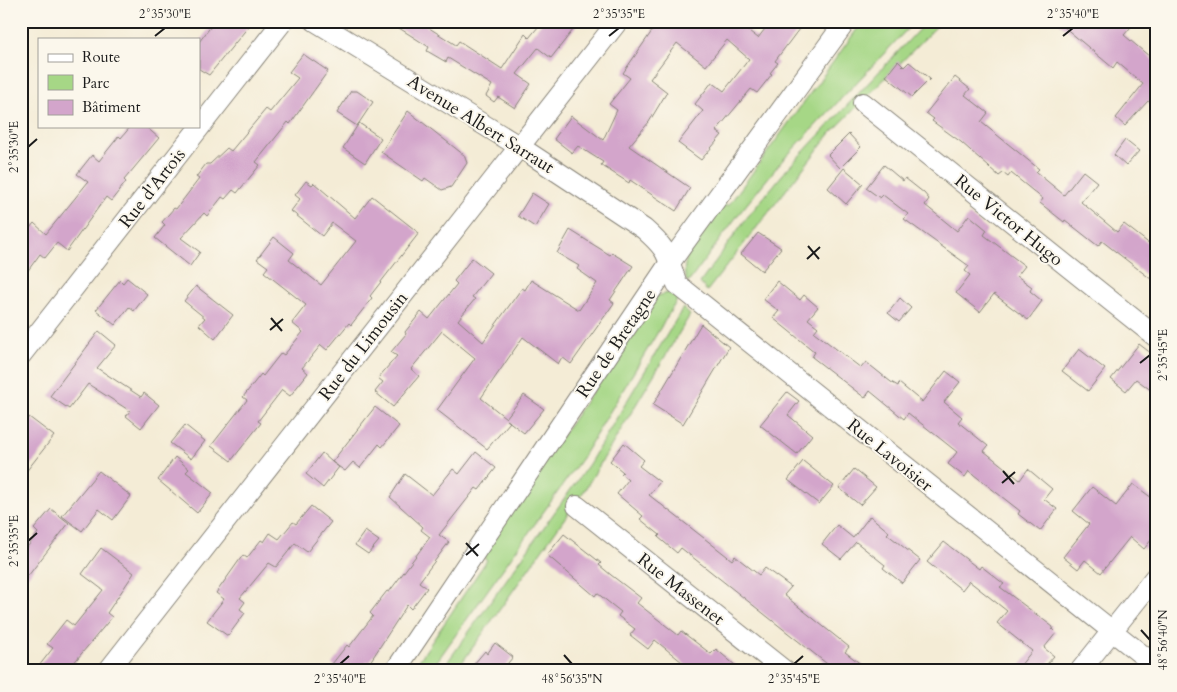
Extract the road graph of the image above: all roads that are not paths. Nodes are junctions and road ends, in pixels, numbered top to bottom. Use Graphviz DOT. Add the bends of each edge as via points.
graph roads {
  1 [pos="283,21"];
  2 [pos="315,21"];
  3 [pos="618,21"];
  4 [pos="846,21"];
  5 [pos="863,103"];
  6 [pos="200,127"];
  7 [pos="199,128"];
  8 [pos="520,147"];
  9 [pos="644,229"];
  10 [pos="671,261"];
  11 [pos="1156,337"];
  12 [pos="21,355"];
  13 [pos="577,506"];
  14 [pos="1156,576"];
  15 [pos="1112,631"];
  16 [pos="1156,666"];
  17 [pos="108,671"];
  18 [pos="395,671"];
  19 [pos="785,671"];
  20 [pos="1080,671"];
  1 -- 6 [label="street, Rue d'Artois"];
  2 -- 8 [label="street, Avenue Albert Sarraut"];
  3 -- 8 [label="street, Rue du Limousin"];
  4 -- 10 [label="street, Rue de Bretagne"];
  5 -- 11 [label="street, Rue Victor Hugo"];
  7 -- 12 [label="street, Rue d'Artois"];
  8 -- 9 [label="street, Avenue Albert Sarraut"];
  8 -- 17 [label="street, Rue du Limousin"];
  9 -- 10 [label="street, Rue Lavoisier" via="662,245"];
  10 -- 15 [label="street, Rue Lavoisier" via="677,284"];
  10 -- 18 [label="street, Rue de Bretagne"];
  13 -- 19 [label="street, Rue Massenet"];
  14 -- 15 [label="street"];
  15 -- 16 [label="street, Rue Lavoisier"];
  15 -- 20 [label="street"];
}
